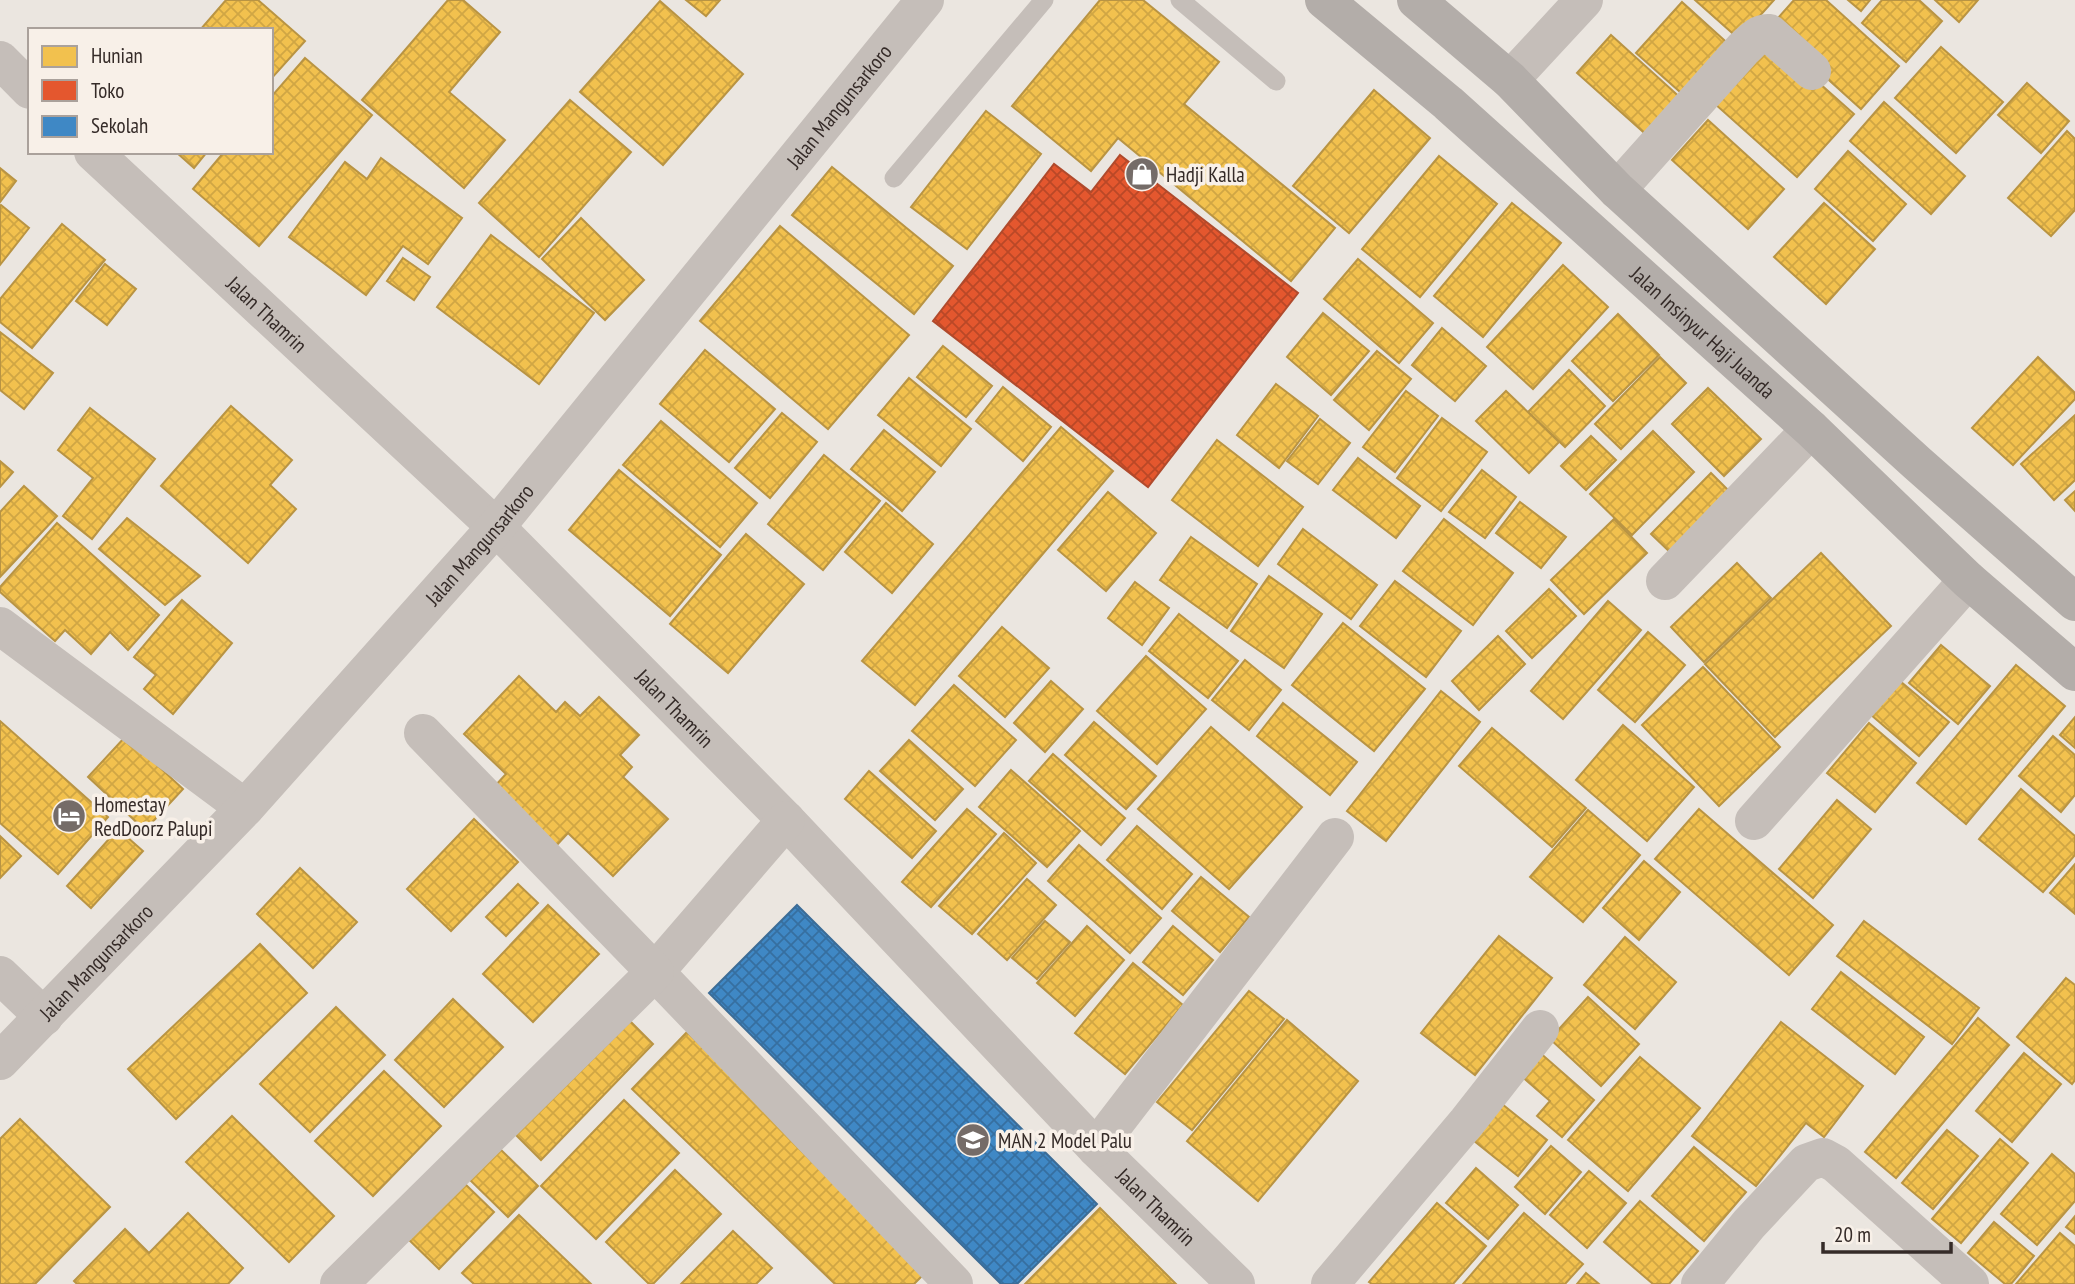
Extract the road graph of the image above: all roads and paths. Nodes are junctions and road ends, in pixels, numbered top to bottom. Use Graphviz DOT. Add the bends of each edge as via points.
graph roads {
  1 [pos="925,0"];
  2 [pos="1180,0"];
  3 [pos="1324,0"];
  4 [pos="1416,0"];
  5 [pos="1584,0"];
  6 [pos="1042,1"];
  7 [pos="0,60"];
  8 [pos="1812,71"];
  9 [pos="1276,80"];
  10 [pos="1510,80"];
  11 [pos="28,88"];
  12 [pos="95,154"];
  13 [pos="894,178"];
  14 [pos="1617,190"];
  15 [pos="1811,429"];
  16 [pos="496,527"];
  17 [pos="1968,580"];
  18 [pos="1665,581"];
  19 [pos="2075,602"];
  20 [pos="0,626"];
  21 [pos="2075,672"];
  22 [pos="423,733"];
  23 [pos="245,808"];
  24 [pos="786,820"];
  25 [pos="1754,821"];
  26 [pos="1335,837"];
  27 [pos="655,972"];
  28 [pos="0,975"];
  29 [pos="44,1017"];
  30 [pos="1540,1029"];
  31 [pos="0,1060"];
  32 [pos="1096,1148"];
  33 [pos="339,1284"];
  34 [pos="954,1284"];
  35 [pos="1236,1284"];
  36 [pos="1331,1284"];
  37 [pos="1700,1284"];
  38 [pos="1970,1284"];
  1 -- 16 [label="street, Jalan Mangunsarkoro"];
  2 -- 9 [label="lane"];
  3 -- 15 [label="main road, Jalan Insinyur Haji Juanda" via="1448,103"];
  4 -- 10 [label="main road"];
  5 -- 10 [label="street"];
  6 -- 13 [label="lane"];
  7 -- 11 [label="street"];
  8 -- 14 [label="street" via="1769,33 1758,36"];
  10 -- 14 [label="main road"];
  12 -- 16 [label="street, Jalan Thamrin"];
  14 -- 19 [label="main road"];
  15 -- 17 [label="main road, Jalan Insinyur Haji Juanda"];
  15 -- 18 [label="street"];
  16 -- 23 [label="street, Jalan Mangunsarkoro"];
  16 -- 24 [label="street, Jalan Thamrin"];
  17 -- 21 [label="main road, Jalan Insinyur Haji Juanda"];
  17 -- 25 [label="street"];
  20 -- 23 [label="street"];
  22 -- 27 [label="street"];
  23 -- 29 [label="street, Jalan Mangunsarkoro"];
  24 -- 27 [label="street"];
  24 -- 32 [label="street, Jalan Thamrin"];
  26 -- 32 [label="street"];
  27 -- 33 [label="street"];
  27 -- 34 [label="street"];
  28 -- 29 [label="street"];
  29 -- 31 [label="street, Jalan Mangunsarkoro"];
  30 -- 36 [label="street"];
  32 -- 35 [label="street, Jalan Thamrin"];
  37 -- 38 [label="street" via="1806,1163 1822,1157 1836,1164"];
}
